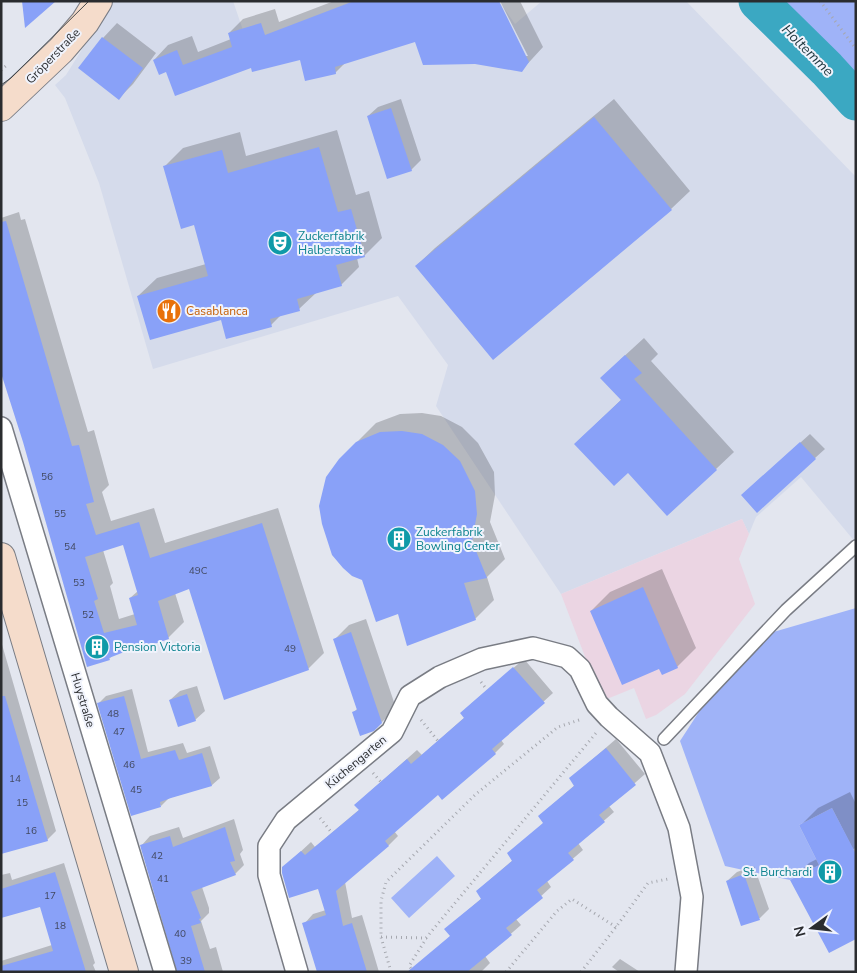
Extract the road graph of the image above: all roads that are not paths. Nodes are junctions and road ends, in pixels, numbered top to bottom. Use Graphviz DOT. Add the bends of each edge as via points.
graph roads {
  1 [pos="98,1"];
  2 [pos="1,106"];
  3 [pos="1,428"];
  4 [pos="856,546"];
  5 [pos="1,557"];
  6 [pos="664,738"];
  7 [pos="124,972"];
  8 [pos="165,972"];
  9 [pos="297,972"];
  10 [pos="686,972"];
  1 -- 2 [label="main road, Gröperstraße" via="61,50"];
  3 -- 8 [label="street, Huystraße"];
  4 -- 6 [label="lane" via="786,610"];
  5 -- 7 [label="main road"];
  9 -- 10 [label="street, Küchengarten" via="269,875 269,846 286,820 392,732 410,696 440,677 482,659 533,648 567,657 580,669 597,704 650,753 679,828 692,897"];
}
